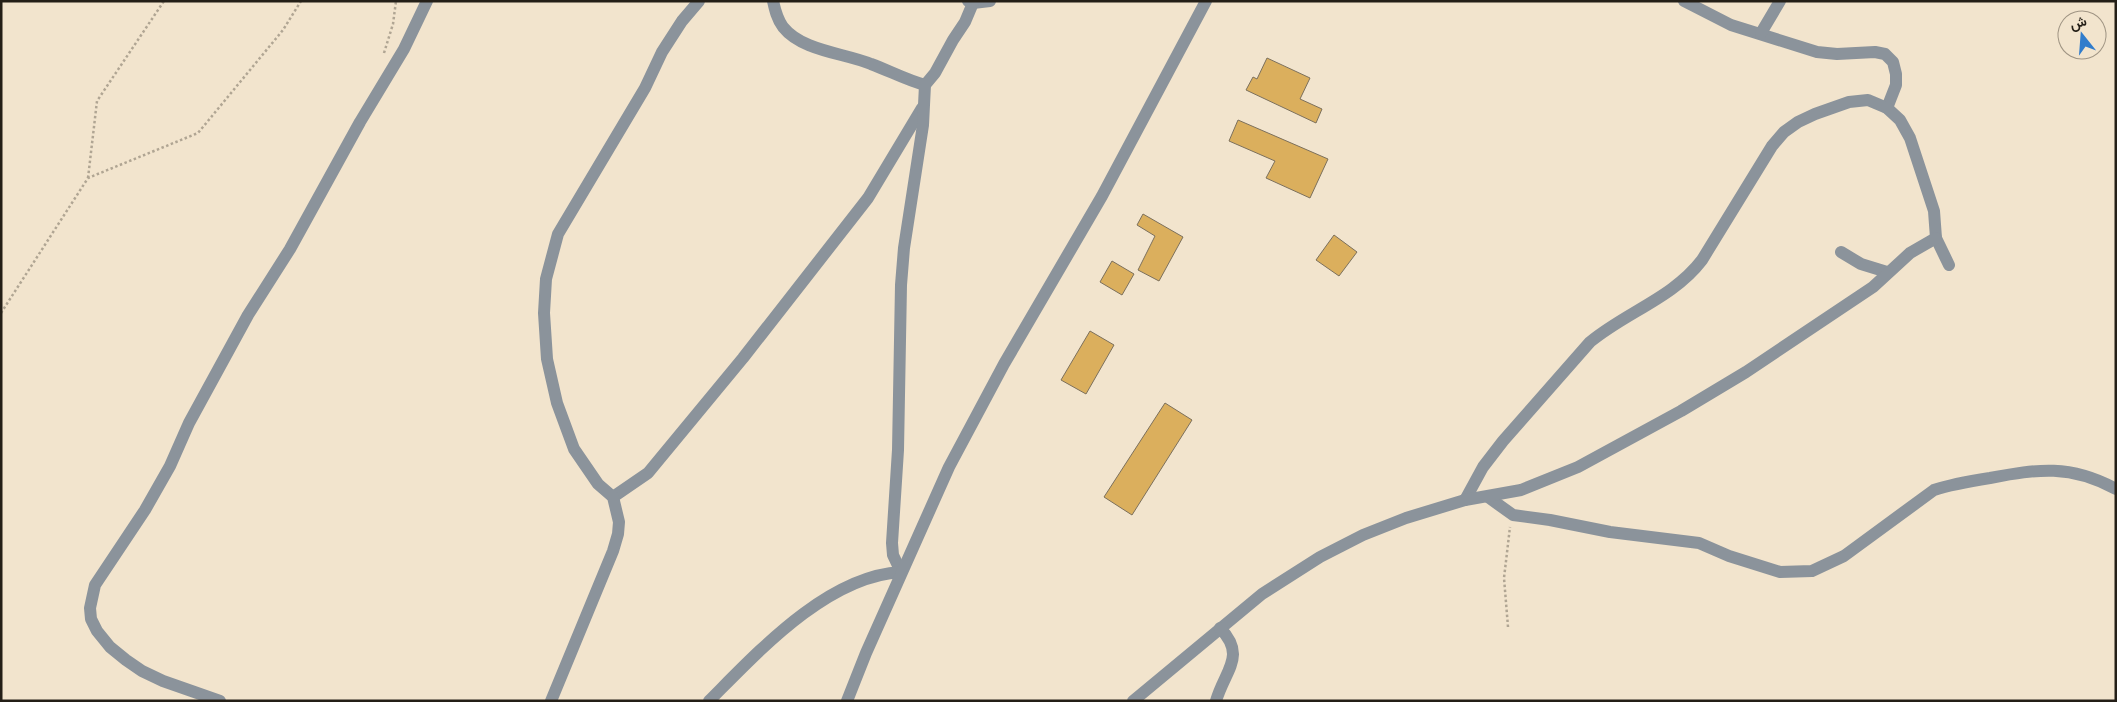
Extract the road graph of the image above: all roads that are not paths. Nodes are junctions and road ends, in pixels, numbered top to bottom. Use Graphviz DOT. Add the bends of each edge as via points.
graph roads {
  1 [pos="427,1"];
  2 [pos="699,1"];
  3 [pos="773,1"];
  4 [pos="990,1"];
  5 [pos="1206,1"];
  6 [pos="1684,1"];
  7 [pos="1780,1"];
  8 [pos="971,2"];
  9 [pos="1761,33"];
  10 [pos="925,85"];
  11 [pos="924,106"];
  12 [pos="1887,108"];
  13 [pos="1936,238"];
  14 [pos="1841,252"];
  15 [pos="1949,265"];
  16 [pos="1887,272"];
  17 [pos="2116,489"];
  18 [pos="613,497"];
  19 [pos="1488,497"];
  20 [pos="1465,500"];
  21 [pos="901,572"];
  22 [pos="1220,628"];
  23 [pos="220,701"];
  24 [pos="551,701"];
  25 [pos="709,701"];
  26 [pos="847,701"];
  27 [pos="1133,701"];
  28 [pos="1216,701"];
  1 -- 23 [label="street" via="404,49 290,249 248,315 145,510 95,585 91,619 110,647 142,671"];
  2 -- 18 [label="street" via="662,52 558,234 546,278 547,359 557,403 574,449 598,484"];
  3 -- 10 [label="street" via="777,17 794,37 821,50 872,64 905,80"];
  4 -- 8 [label="street"];
  5 -- 21 [label="street" via="1102,196 949,467"];
  6 -- 9 [label="street" via="1731,25"];
  7 -- 9 [label="street"];
  8 -- 10 [label="street" via="965,22 935,74"];
  9 -- 12 [label="street" via="1817,52 1886,54 1893,62 1896,74 1896,85"];
  10 -- 11 [label="street"];
  11 -- 18 [label="street" via="868,198 749,351 667,453 648,473"];
  11 -- 21 [label="street" via="901,285 898,450 892,543"];
  12 -- 13 [label="street" via="1900,120 1910,138 1934,211"];
  12 -- 20 [label="street" via="1868,100 1849,102 1806,118 1784,132 1692,274 1606,328 1590,342 1503,441 1483,467"];
  13 -- 15 [label="street"];
  13 -- 16 [label="street" via="1910,252"];
  14 -- 16 [label="street" via="1861,264"];
  16 -- 19 [label="street" via="1872,287 1792,343 1681,411 1550,480"];
  17 -- 19 [label="street" via="2083,475 2058,470 2033,470 1951,484 1934,490 1837,560 1812,571 1795,572 1762,567 1699,543 1512,515"];
  18 -- 24 [label="street" via="619,522 618,534"];
  19 -- 20 [label="street"];
  20 -- 22 [label="street" via="1406,518 1320,557 1262,594"];
  21 -- 25 [label="street" via="863,580 829,597 776,638"];
  21 -- 26 [label="street"];
  22 -- 27 [label="street"];
  22 -- 28 [label="street" via="1230,638 1234,650"];
}
